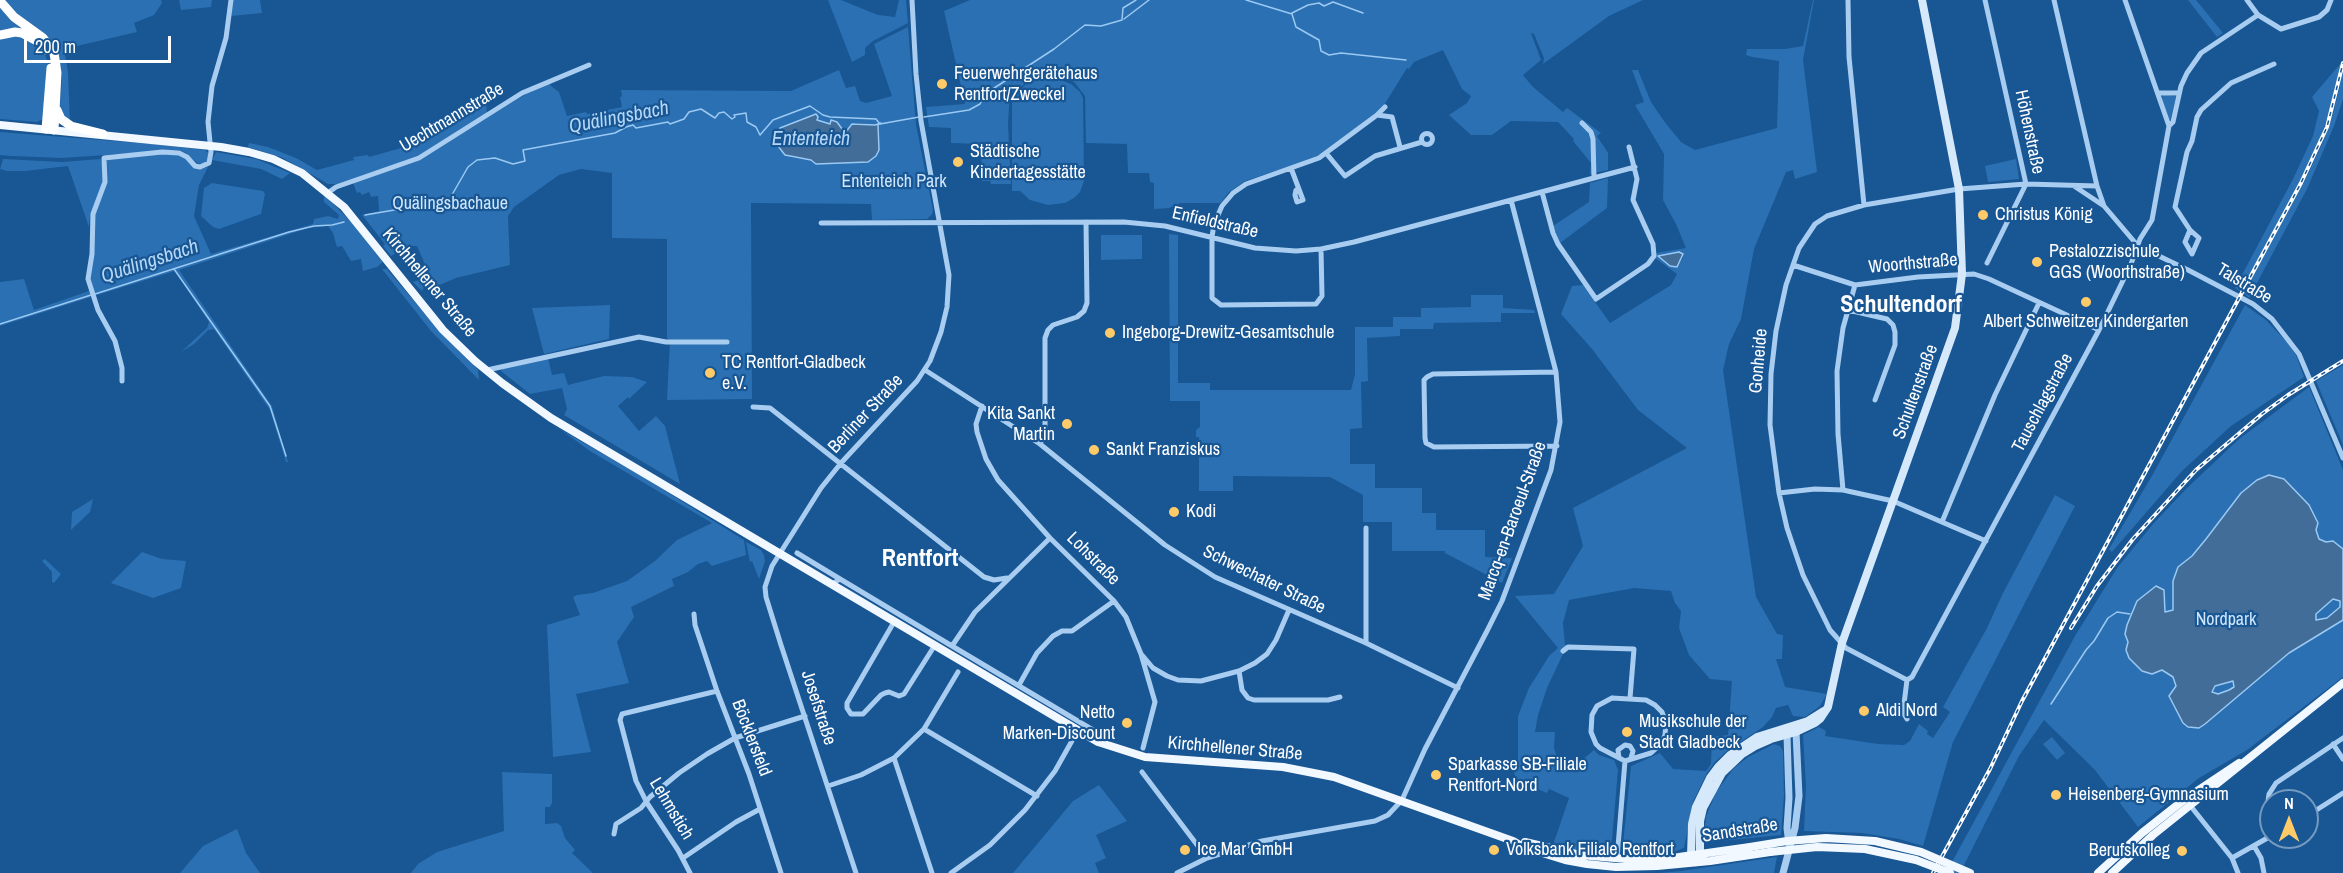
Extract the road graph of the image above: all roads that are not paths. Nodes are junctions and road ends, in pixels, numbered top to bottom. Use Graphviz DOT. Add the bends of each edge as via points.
graph roads {
  1 [pos="231,0"];
  2 [pos="912,0"];
  3 [pos="1848,0"];
  4 [pos="1922,0"];
  5 [pos="1985,0"];
  6 [pos="2054,0"];
  7 [pos="2125,0"];
  8 [pos="2247,0"];
  9 [pos="2331,0"];
  10 [pos="0,1"];
  11 [pos="2258,15"];
  12 [pos="0,35"];
  13 [pos="2274,64"];
  14 [pos="589,65"];
  15 [pos="2158,93"];
  16 [pos="2179,93"];
  17 [pos="56,107"];
  18 [pos="1385,107"];
  19 [pos="1377,115"];
  20 [pos="1582,123"];
  21 [pos="0,125"];
  22 [pos="2169,126"];
  23 [pos="50,129"];
  24 [pos="103,134"];
  25 [pos="1422,142"];
  26 [pos="210,145"];
  27 [pos="1400,147"];
  28 [pos="1629,147"];
  29 [pos="1326,153"];
  30 [pos="1635,167"];
  31 [pos="1291,168"];
  32 [pos="1594,178"];
  33 [pos="2026,184"];
  34 [pos="2072,185"];
  35 [pos="2097,186"];
  36 [pos="1299,189"];
  37 [pos="1959,189"];
  38 [pos="329,192"];
  39 [pos="1542,192"];
  40 [pos="1511,200"];
  41 [pos="1864,205"];
  42 [pos="2104,206"];
  43 [pos="1086,222"];
  44 [pos="821,223"];
  45 [pos="941,223"];
  46 [pos="2190,230"];
  47 [pos="1212,237"];
  48 [pos="2138,246"];
  49 [pos="1322,249"];
  50 [pos="2192,254"];
  51 [pos="1793,263"];
  52 [pos="1987,263"];
  53 [pos="2185,268"];
  54 [pos="1962,274"];
  55 [pos="1855,285"];
  56 [pos="2039,303"];
  57 [pos="1848,310"];
  58 [pos="2099,330"];
  59 [pos="727,342"];
  60 [pos="486,370"];
  61 [pos="925,370"];
  62 [pos="1556,372"];
  63 [pos="122,381"];
  64 [pos="1875,400"];
  65 [pos="982,406"];
  66 [pos="753,407"];
  67 [pos="1040,444"];
  68 [pos="1557,446"];
  69 [pos="2343,458"];
  70 [pos="841,463"];
  71 [pos="1843,490"];
  72 [pos="1779,493"];
  73 [pos="1893,501"];
  74 [pos="1942,522"];
  75 [pos="1366,528"];
  76 [pos="1050,537"];
  77 [pos="1986,541"];
  78 [pos="780,553"];
  79 [pos="797,553"];
  80 [pos="1007,578"];
  81 [pos="836,582"];
  82 [pos="1114,601"];
  83 [pos="1289,610"];
  84 [pos="694,615"];
  85 [pos="894,621"];
  86 [pos="1366,643"];
  87 [pos="1842,643"];
  88 [pos="935,645"];
  89 [pos="952,646"];
  90 [pos="1563,651"];
  91 [pos="1141,654"];
  92 [pos="1239,671"];
  93 [pos="958,672"];
  94 [pos="1907,680"];
  95 [pos="2343,683"];
  96 [pos="1018,685"];
  97 [pos="1458,688"];
  98 [pos="717,691"];
  99 [pos="1340,697"];
  100 [pos="1630,698"];
  101 [pos="805,716"];
  102 [pos="1907,719"];
  103 [pos="924,729"];
  104 [pos="1791,731"];
  105 [pos="735,738"];
  106 [pos="2343,738"];
  107 [pos="1073,739"];
  108 [pos="1098,742"];
  109 [pos="2333,744"];
  110 [pos="1143,748"];
  111 [pos="894,758"];
  112 [pos="1625,759"];
  113 [pos="2343,759"];
  114 [pos="1142,772"];
  115 [pos="828,786"];
  116 [pos="2272,789"];
  117 [pos="2343,793"];
  118 [pos="1037,796"];
  119 [pos="1402,800"];
  120 [pos="2188,802"];
  121 [pos="646,803"];
  122 [pos="2319,808"];
  123 [pos="760,809"];
  124 [pos="614,834"];
  125 [pos="2259,843"];
  126 [pos="2254,846"];
  127 [pos="1695,857"];
  128 [pos="683,858"];
  129 [pos="1207,858"];
  130 [pos="2232,858"];
  131 [pos="1616,863"];
  132 [pos="690,873"];
  133 [pos="781,873"];
  134 [pos="856,873"];
  135 [pos="932,873"];
  136 [pos="951,873"];
  137 [pos="1177,873"];
  138 [pos="1783,873"];
  139 [pos="1950,873"];
  140 [pos="1970,873"];
  141 [pos="2098,873"];
  142 [pos="2112,873"];
  143 [pos="2238,873"];
  144 [pos="2264,873"];
  1 -- 26 [label="street" via="226,38 212,87"];
  2 -- 45 [label="street, Berliner Straße" via="921,121"];
  3 -- 41 [label="street" via="1849,57"];
  4 -- 37 [label="main road, Schultenstraße"];
  5 -- 33 [label="street, Höhenstraße"];
  6 -- 35 [label="street, Talstraße"];
  7 -- 15 [label="street, Tauschlagstraße"];
  8 -- 11 [label="street"];
  9 -- 11 [label="street" via="2319,17 2286,29"];
  10 -- 17 [label="highway" via="51,48 57,73"];
  11 -- 16 [label="street, Tauschlagstraße" via="2193,62"];
  12 -- 23 [label="highway" via="22,33 39,42 47,52 52,74"];
  13 -- 46 [label="street" via="2231,83 2197,117 2175,207"];
  14 -- 38 [label="street, Uechtmannstraße" via="522,93 419,158"];
  15 -- 16 [label="street"];
  15 -- 22 [label="street, Tauschlagstraße"];
  16 -- 22 [label="street, Tauschlagstraße"];
  17 -- 23 [label="highway"];
  17 -- 24 [label="highway" via="66,124"];
  18 -- 19 [label="street"];
  19 -- 27 [label="street" via="1392,117"];
  19 -- 29 [label="street"];
  20 -- 32 [label="street" via="1593,139"];
  21 -- 23 [label="main road, Kirchhellener Straße"];
  22 -- 48 [label="street, Tauschlagstraße" via="2152,220"];
  23 -- 24 [label="main road, Kirchhellener Straße"];
  24 -- 26 [label="main road, Kirchhellener Straße"];
  25 -- 27 [label="street"];
  26 -- 38 [label="main road, Kirchhellener Straße" via="273,159"];
  26 -- 63 [label="street" via="209,163 200,167 179,153 104,158 105,182 93,214 88,279 115,341"];
  27 -- 29 [label="street" via="1368,159 1345,176"];
  28 -- 30 [label="street"];
  29 -- 31 [label="street"];
  30 -- 32 [label="street, Enfieldstraße"];
  30 -- 39 [label="street" via="1633,200 1653,244 1654,256 1596,299 1558,244"];
  31 -- 36 [label="street"];
  31 -- 47 [label="street" via="1246,184 1233,193 1222,206"];
  32 -- 39 [label="street, Enfieldstraße"];
  33 -- 34 [label="street"];
  33 -- 37 [label="street"];
  33 -- 52 [label="street, Höhenstraße"];
  34 -- 35 [label="street"];
  34 -- 42 [label="street, Talstraße"];
  35 -- 42 [label="street, Talstraße"];
  37 -- 41 [label="street, Gonheide"];
  37 -- 54 [label="main road, Schultenstraße"];
  38 -- 60 [label="main road, Kirchhellener Straße" via="355,218 437,324"];
  39 -- 40 [label="street, Enfieldstraße"];
  40 -- 49 [label="street, Enfieldstraße"];
  40 -- 62 [label="street, Marcq-en-Baroeul-Straße"];
  41 -- 51 [label="street, Gonheide" via="1819,221 1805,236"];
  42 -- 48 [label="street, Talstraße"];
  43 -- 45 [label="street, Enfieldstraße"];
  43 -- 47 [label="street, Enfieldstraße" via="1159,225"];
  43 -- 67 [label="street" via="1087,303 1077,317 1053,325 1045,338 1045,432"];
  44 -- 45 [label="street, Enfieldstraße"];
  45 -- 61 [label="street, Berliner Straße" via="949,275 947,307"];
  46 -- 50 [label="street" via="2185,242"];
  46 -- 50 [label="street" via="2199,238"];
  47 -- 49 [label="street, Enfieldstraße" via="1255,248"];
  47 -- 49 [label="street" via="1211,296 1221,305 1316,304 1322,293"];
  48 -- 53 [label="street, Talstraße"];
  48 -- 58 [label="street, Tauschlagstraße"];
  50 -- 53 [label="street"];
  51 -- 55 [label="street, Woorthstraße"];
  51 -- 72 [label="street, Gonheide" via="1776,331 1771,374 1770,425"];
  53 -- 69 [label="street, Talstraße" via="2253,304 2290,340"];
  54 -- 55 [label="street, Woorthstraße"];
  54 -- 56 [label="street, Woorthstraße" via="1989,279"];
  54 -- 73 [label="main road, Schultenstraße" via="1955,328"];
  55 -- 57 [label="street"];
  56 -- 58 [label="street, Woorthstraße"];
  56 -- 74 [label="street"];
  57 -- 64 [label="street" via="1893,324 1895,345"];
  57 -- 71 [label="street" via="1837,371"];
  58 -- 77 [label="street, Tauschlagstraße"];
  59 -- 60 [label="street" via="666,342 639,337"];
  60 -- 78 [label="main road, Kirchhellener Straße" via="551,418"];
  61 -- 65 [label="street, Schwechater Straße"];
  61 -- 70 [label="street, Berliner Straße"];
  62 -- 68 [label="street, Marcq-en-Baroeul-Straße" via="1560,413"];
  62 -- 68 [label="street" via="1433,374 1424,380 1425,438 1434,447"];
  65 -- 67 [label="street, Schwechater Straße"];
  65 -- 76 [label="street, Lohstraße" via="976,424 989,466"];
  66 -- 70 [label="street" via="770,408"];
  67 -- 83 [label="street, Schwechater Straße" via="1181,556 1236,587"];
  68 -- 97 [label="street, Marcq-en-Baroeul-Straße" via="1502,600"];
  70 -- 78 [label="street, Berliner Straße"];
  70 -- 80 [label="street" via="984,577"];
  71 -- 72 [label="street"];
  71 -- 73 [label="street"];
  72 -- 87 [label="street, Gonheide" via="1803,575 1830,630"];
  73 -- 74 [label="street"];
  73 -- 87 [label="main road, Schultenstraße"];
  74 -- 77 [label="street"];
  75 -- 86 [label="street"];
  76 -- 80 [label="street"];
  76 -- 82 [label="street, Lohstraße"];
  77 -- 94 [label="street, Tauschlagstraße"];
  78 -- 81 [label="main road, Kirchhellener Straße"];
  78 -- 101 [label="street, Josefstraße" via="767,575 766,597"];
  79 -- 81 [label="street, Kirchhellener Straße"];
  80 -- 89 [label="street" via="968,619"];
  81 -- 85 [label="main road, Kirchhellener Straße"];
  81 -- 89 [label="street, Kirchhellener Straße"];
  82 -- 91 [label="street, Lohstraße" via="1126,617"];
  82 -- 96 [label="street" via="1072,631 1053,636 1037,653"];
  83 -- 86 [label="street, Schwechater Straße"];
  83 -- 92 [label="street" via="1266,654"];
  84 -- 98 [label="street, Böcklersfeld"];
  85 -- 88 [label="main road, Kirchhellener Straße"];
  85 -- 88 [label="street" via="847,703 851,714 863,714 885,693 904,694"];
  86 -- 97 [label="street, Schwechater Straße"];
  87 -- 94 [label="street"];
  87 -- 104 [label="main road, Schultenstraße" via="1832,698 1824,711"];
  88 -- 108 [label="main road, Kirchhellener Straße"];
  89 -- 96 [label="street, Kirchhellener Straße"];
  90 -- 100 [label="street" via="1568,647 1634,649"];
  91 -- 92 [label="street" via="1153,668 1178,680 1201,681"];
  91 -- 110 [label="street, Lohstraße" via="1155,702"];
  92 -- 99 [label="street" via="1242,690 1254,700"];
  93 -- 103 [label="street"];
  94 -- 102 [label="street" via="1903,712"];
  95 -- 120 [label="main road" via="2256,754 2226,770"];
  96 -- 108 [label="street, Kirchhellener Straße" via="1098,733"];
  97 -- 119 [label="street, Marcq-en-Baroeul-Straße"];
  98 -- 105 [label="street, Böcklersfeld"];
  98 -- 121 [label="street, Lehmstich" via="622,714 627,751"];
  100 -- 112 [label="street" via="1612,698 1597,706 1592,715 1591,732 1596,744"];
  100 -- 112 [label="street" via="1655,705 1666,726 1664,740 1657,748 1646,756"];
  101 -- 105 [label="street"];
  101 -- 115 [label="street, Josefstraße"];
  103 -- 111 [label="street"];
  103 -- 118 [label="street"];
  104 -- 127 [label="main road, Schultenstraße" via="1755,746 1722,773 1703,808"];
  104 -- 138 [label="street" via="1787,828 1790,844"];
  105 -- 121 [label="street" via="679,773"];
  105 -- 123 [label="street, Böcklersfeld"];
  106 -- 109 [label="street"];
  107 -- 118 [label="street"];
  108 -- 119 [label="main road, Kirchhellener Straße" via="1145,757 1318,773"];
  109 -- 113 [label="street"];
  109 -- 116 [label="street"];
  111 -- 115 [label="street"];
  111 -- 135 [label="street"];
  112 -- 131 [label="street"];
  114 -- 129 [label="street"];
  115 -- 134 [label="street, Josefstraße"];
  117 -- 122 [label="street"];
  118 -- 136 [label="street" via="1002,834"];
  119 -- 129 [label="street" via="1388,815 1375,821 1262,842"];
  119 -- 131 [label="main road, Sandstraße" via="1513,841"];
  120 -- 130 [label="street"];
  120 -- 141 [label="main road" via="2142,833"];
  120 -- 142 [label="main road"];
  121 -- 124 [label="street" via="616,824"];
  121 -- 128 [label="street, Lehmstich"];
  123 -- 128 [label="street"];
  123 -- 133 [label="street, Böcklersfeld"];
  125 -- 126 [label="street"];
  126 -- 130 [label="street"];
  126 -- 144 [label="street"];
  127 -- 131 [label="main road, Sandstraße"];
  127 -- 139 [label="main road, Sandstraße, bridge" via="1817,847 1865,849 1917,860"];
  127 -- 140 [label="main road, Sandstraße, bridge" via="1810,839 1858,839 1921,852"];
  128 -- 132 [label="street, Lehmstich"];
  129 -- 137 [label="street"];
  130 -- 143 [label="street"];
}
